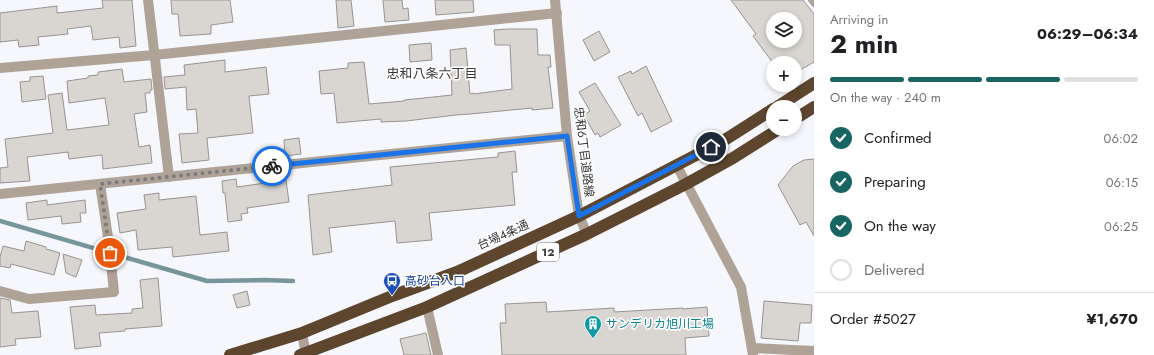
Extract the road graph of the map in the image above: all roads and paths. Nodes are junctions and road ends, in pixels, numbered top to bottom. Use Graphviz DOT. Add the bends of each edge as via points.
graph roads {
  1 [pos="148,0"];
  2 [pos="556,0"];
  3 [pos="811,0"];
  4 [pos="814,4"];
  5 [pos="557,13"];
  6 [pos="154,55"];
  7 [pos="0,68"];
  8 [pos="814,83"];
  9 [pos="788,100"];
  10 [pos="814,107"];
  11 [pos="766,113"];
  12 [pos="802,115"];
  13 [pos="567,136"];
  14 [pos="768,136"];
  15 [pos="677,166"];
  16 [pos="168,177"];
  17 [pos="100,184"];
  18 [pos="686,184"];
  19 [pos="0,194"];
  20 [pos="579,216"];
  21 [pos="587,234"];
  22 [pos="0,291"];
  23 [pos="427,307"];
  24 [pos="302,333"];
  25 [pos="814,351"];
  26 [pos="752,352"];
  27 [pos="304,354"];
  28 [pos="230,355"];
  29 [pos="438,355"];
  1 -- 6 [label="street"];
  2 -- 5 [label="street, 忠和6丁目道路線"];
  3 -- 4 [label="lane"];
  5 -- 6 [label="street"];
  5 -- 13 [label="street, 忠和6丁目道路線"];
  6 -- 7 [label="street"];
  6 -- 16 [label="street"];
  8 -- 9 [label="highway"];
  10 -- 12 [label="highway"];
  11 -- 15 [label="highway, 台場4条通 / 12"];
  13 -- 16 [label="street"];
  13 -- 20 [label="street, 忠和6丁目道路線"];
  14 -- 18 [label="highway, 12"];
  15 -- 18 [label="street"];
  15 -- 20 [label="highway, 台場4条通 / 12"];
  16 -- 17 [label="street"];
  17 -- 19 [label="street"];
  17 -- 22 [label="street" via="114,292 29,299"];
  18 -- 21 [label="highway, 12"];
  18 -- 26 [label="street" via="741,287"];
  20 -- 21 [label="street, 忠和6丁目道路線"];
  20 -- 24 [label="highway, 台場4条通 / 12" via="457,272"];
  21 -- 23 [label="highway, 12"];
  23 -- 27 [label="highway, 12"];
  23 -- 29 [label="street"];
  24 -- 27 [label="street"];
  24 -- 28 [label="highway, 台場4条通 / 12"];
  25 -- 26 [label="street"];
}
